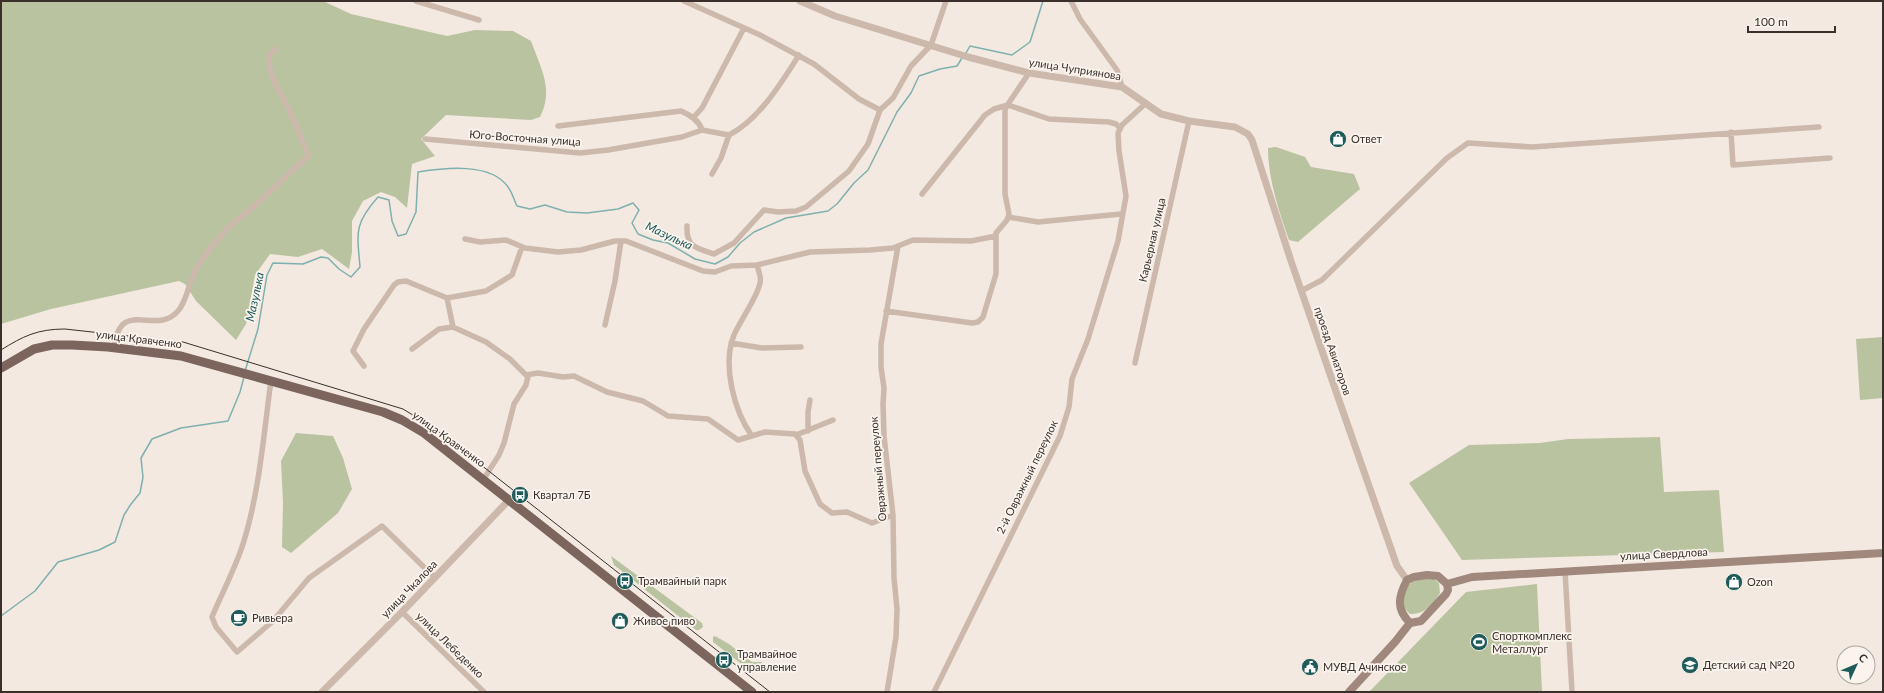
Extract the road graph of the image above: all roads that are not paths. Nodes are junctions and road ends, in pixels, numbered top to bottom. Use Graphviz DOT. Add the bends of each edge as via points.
graph roads {
  1 [pos="416,1"];
  2 [pos="684,1"];
  3 [pos="800,1"];
  4 [pos="946,1"];
  5 [pos="1071,1"];
  6 [pos="479,20"];
  7 [pos="744,28"];
  8 [pos="931,46"];
  9 [pos="276,49"];
  10 [pos="799,55"];
  11 [pos="1030,73"];
  12 [pos="1122,86"];
  13 [pos="1145,104"];
  14 [pos="1008,105"];
  15 [pos="880,110"];
  16 [pos="693,118"];
  17 [pos="1189,121"];
  18 [pos="558,126"];
  19 [pos="1819,127"];
  20 [pos="1120,128"];
  21 [pos="702,130"];
  22 [pos="1242,130"];
  23 [pos="1731,132"];
  24 [pos="729,135"];
  25 [pos="426,139"];
  26 [pos="1830,158"];
  27 [pos="712,174"];
  28 [pos="922,194"];
  29 [pos="1121,214"];
  30 [pos="1008,217"];
  31 [pos="687,226"];
  32 [pos="996,236"];
  33 [pos="465,239"];
  34 [pos="621,241"];
  35 [pos="898,246"];
  36 [pos="522,248"];
  37 [pos="757,265"];
  38 [pos="1301,291"];
  39 [pos="447,298"];
  40 [pos="886,311"];
  41 [pos="605,325"];
  42 [pos="453,327"];
  43 [pos="732,342"];
  44 [pos="801,347"];
  45 [pos="114,348"];
  46 [pos="412,349"];
  47 [pos="1135,363"];
  48 [pos="364,366"];
  49 [pos="1,368"];
  50 [pos="528,376"];
  51 [pos="271,380"];
  52 [pos="810,400"];
  53 [pos="833,420"];
  54 [pos="808,431"];
  55 [pos="796,434"];
  56 [pos="752,436"];
  57 [pos="483,480"];
  58 [pos="509,500"];
  59 [pos="893,515"];
  60 [pos="1883,553"];
  61 [pos="1565,571"];
  62 [pos="435,578"];
  63 [pos="1407,580"];
  64 [pos="1447,584"];
  65 [pos="402,612"];
  66 [pos="1410,623"];
  67 [pos="322,692"];
  68 [pos="484,692"];
  69 [pos="752,692"];
  70 [pos="887,692"];
  71 [pos="934,692"];
  72 [pos="1349,692"];
  73 [pos="1572,692"];
  1 -- 6 [label="street"];
  2 -- 7 [label="street"];
  3 -- 8 [label="street" via="835,16"];
  4 -- 8 [label="street"];
  5 -- 12 [label="street" via="1080,19 1117,70"];
  7 -- 10 [label="street"];
  7 -- 16 [label="street" via="702,108"];
  8 -- 11 [label="street, улица Чуприянова"];
  8 -- 15 [label="street" via="912,66 893,98"];
  9 -- 45 [label="street" via="270,55 276,88 287,106 309,156 219,238 191,277 178,311 166,320 140,319 125,323 118,330"];
  10 -- 15 [label="street" via="832,76 864,103"];
  10 -- 24 [label="street" via="760,109 745,126"];
  11 -- 12 [label="street, улица Чуприянова"];
  11 -- 14 [label="street"];
  12 -- 13 [label="street, улица Чуприянова"];
  13 -- 17 [label="street, улица Чуприянова" via="1161,114"];
  13 -- 20 [label="street"];
  14 -- 20 [label="street" via="1049,119 1109,122"];
  14 -- 28 [label="street" via="985,114"];
  14 -- 30 [label="street" via="1005,111 1005,194"];
  15 -- 31 [label="street" via="861,155 849,171 806,207 796,211 764,210 734,243 714,254 694,247 686,237"];
  16 -- 18 [label="street" via="681,111"];
  16 -- 21 [label="street"];
  17 -- 22 [label="street, улица Чуприянова"];
  17 -- 47 [label="street, Карьерная улица"];
  19 -- 23 [label="street"];
  20 -- 29 [label="street, 2-й Овражный переулок" via="1118,144 1126,190"];
  21 -- 24 [label="street"];
  21 -- 25 [label="street, Юго-Восточная улица" via="682,138 580,153"];
  22 -- 38 [label="street, проезд Авиаторов" via="1252,140"];
  23 -- 26 [label="street" via="1733,165"];
  23 -- 38 [label="street" via="1532,147 1468,143 1447,158 1322,280"];
  24 -- 27 [label="street"];
  29 -- 30 [label="street" via="1038,222"];
  29 -- 71 [label="street, 2-й Овражный переулок" via="1116,248 1088,339 1072,379 1069,407 1060,436"];
  30 -- 32 [label="street"];
  32 -- 35 [label="street" via="970,241 913,240"];
  32 -- 40 [label="street" via="996,274 981,320 972,323"];
  33 -- 36 [label="street" via="480,242 506,240"];
  34 -- 36 [label="street" via="570,251"];
  34 -- 37 [label="street" via="660,253 703,271 715,272 731,266"];
  34 -- 41 [label="street"];
  35 -- 37 [label="street" via="870,250 810,252"];
  35 -- 40 [label="street, Овражный переулок"];
  36 -- 39 [label="street" via="514,272 509,277 486,291"];
  37 -- 43 [label="street" via="761,282"];
  38 -- 63 [label="street, проезд Авиаторов" via="1395,559"];
  39 -- 42 [label="street"];
  39 -- 48 [label="street" via="406,281 394,284 364,329 353,351"];
  40 -- 59 [label="street, Овражный переулок" via="881,344 881,367 884,388 884,436"];
  42 -- 46 [label="street" via="440,329"];
  42 -- 50 [label="street" via="486,342"];
  43 -- 44 [label="street" via="762,348"];
  43 -- 56 [label="street" via="728,366 739,415"];
  45 -- 49 [label="main road, улица Кравченко" via="52,345 34,349"];
  45 -- 51 [label="main road, улица Кравченко" via="181,356"];
  50 -- 56 [label="street" via="538,373 574,376 607,392 643,401 668,416 708,419 738,440"];
  50 -- 57 [label="street" via="526,385 514,404 499,455"];
  51 -- 57 [label="main road, улица Кравченко" via="402,420"];
  51 -- 62 [label="street" via="252,505 243,544 212,617 216,627 237,652 273,621 309,578 382,526"];
  52 -- 54 [label="street"];
  53 -- 54 [label="street"];
  54 -- 55 [label="street"];
  55 -- 56 [label="street" via="770,432"];
  55 -- 59 [label="street" via="800,440 805,471 817,500 825,508 835,513 847,512 872,523"];
  57 -- 58 [label="main road, улица Кравченко"];
  58 -- 62 [label="street, улица Чкалова"];
  58 -- 69 [label="main road, улица Кравченко"];
  59 -- 70 [label="street, Овражный переулок" via="897,619"];
  60 -- 61 [label="main road, улица Свердлова"];
  61 -- 64 [label="main road, улица Свердлова" via="1472,577"];
  61 -- 73 [label="street"];
  62 -- 65 [label="street, улица Чкалова"];
  63 -- 64 [label="main road" via="1414,577 1438,576"];
  63 -- 66 [label="main road" via="1401,591 1400,609"];
  64 -- 66 [label="main road" via="1446,594 1427,615 1421,621"];
  65 -- 67 [label="street, улица Чкалова"];
  65 -- 68 [label="street, улица Лебеденко"];
  66 -- 72 [label="main road"];
}
